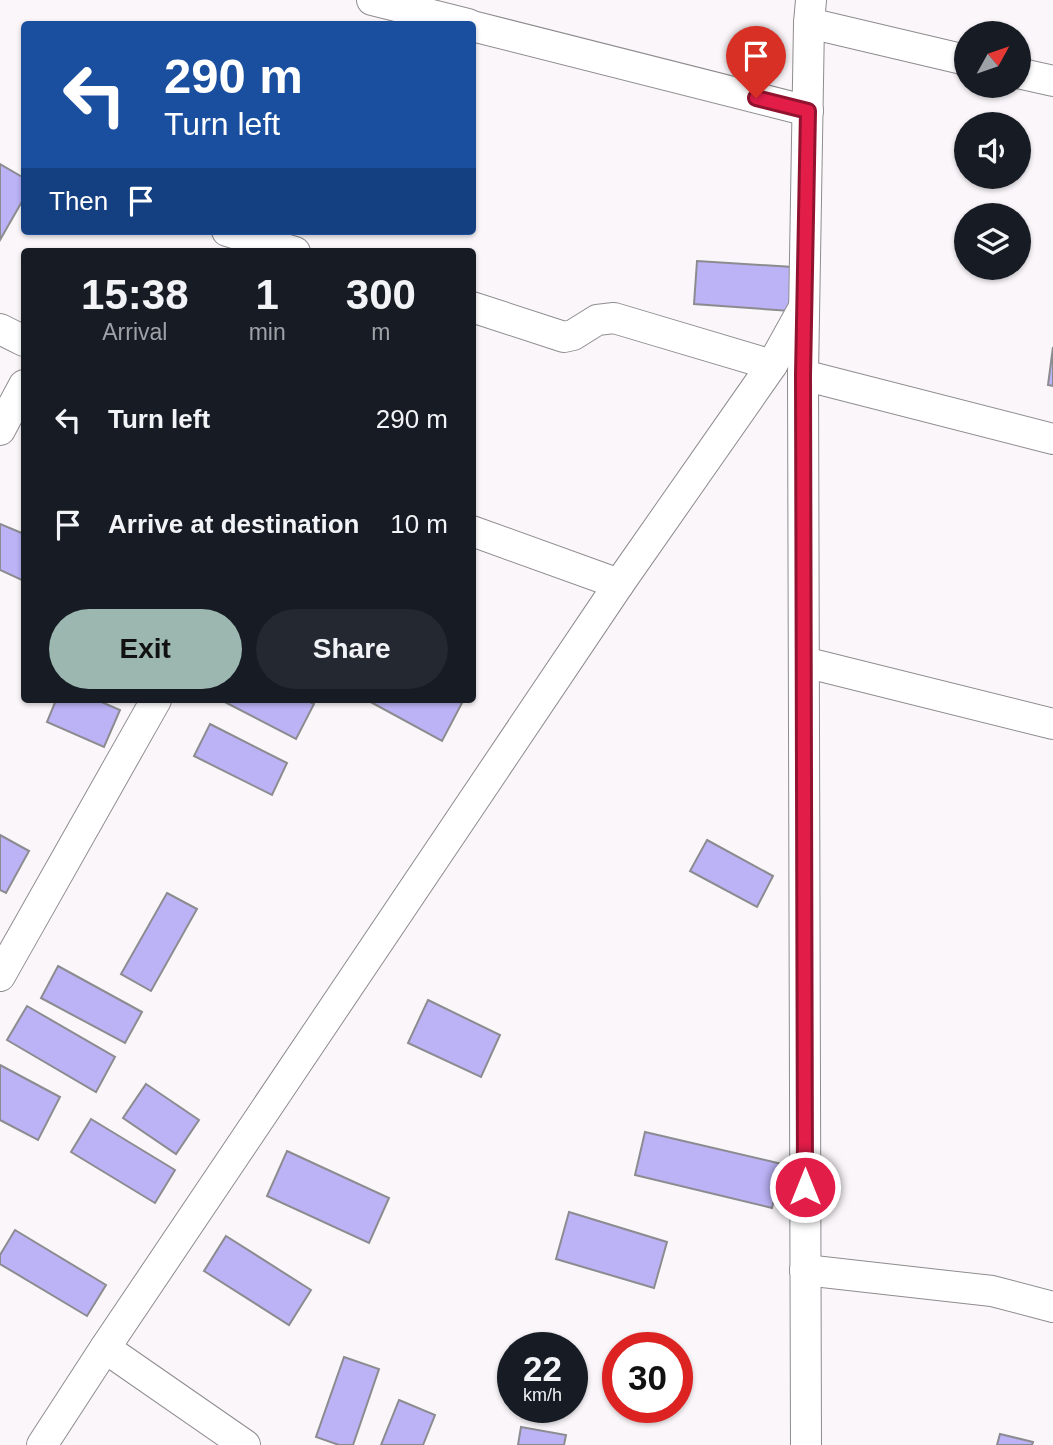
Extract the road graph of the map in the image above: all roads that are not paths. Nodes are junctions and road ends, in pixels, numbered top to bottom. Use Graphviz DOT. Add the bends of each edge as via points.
graph roads {
  1 [pos="372,0"];
  2 [pos="810,12"];
  3 [pos="454,21"];
  4 [pos="476,27"];
  5 [pos="954,56"];
  6 [pos="1031,76"];
  7 [pos="1053,81"];
  8 [pos="808,111"];
  9 [pos="240,235"];
  10 [pos="282,248"];
  11 [pos="804,306"];
  12 [pos="476,308"];
  13 [pos="0,329"];
  14 [pos="21,340"];
  15 [pos="772,365"];
  16 [pos="803,375"];
  17 [pos="21,392"];
  18 [pos="0,430"];
  19 [pos="1053,439"];
  20 [pos="476,532"];
  21 [pos="619,584"];
  22 [pos="804,662"];
  23 [pos="154,703"];
  24 [pos="1053,724"];
  25 [pos="0,976"];
  26 [pos="806,1270"];
  27 [pos="1053,1307"];
  28 [pos="104,1348"];
  29 [pos="42,1445"];
  30 [pos="246,1445"];
  31 [pos="806,1445"];
  1 -- 3 [label="street"];
  2 -- 5 [label="street"];
  2 -- 8 [label="street"];
  4 -- 8 [label="street"];
  6 -- 7 [label="street"];
  8 -- 11 [label="street"];
  9 -- 10 [label="street"];
  11 -- 15 [label="street"];
  11 -- 16 [label="street"];
  12 -- 15 [label="street" via="564,337 597,320 614,318"];
  13 -- 14 [label="street"];
  15 -- 21 [label="street"];
  16 -- 19 [label="street"];
  16 -- 22 [label="street"];
  17 -- 18 [label="street"];
  20 -- 21 [label="street"];
  21 -- 28 [label="street"];
  22 -- 24 [label="street"];
  22 -- 26 [label="street"];
  23 -- 25 [label="street"];
  26 -- 27 [label="street" via="992,1291"];
  26 -- 31 [label="street"];
  28 -- 29 [label="street"];
  28 -- 30 [label="street"];
}
